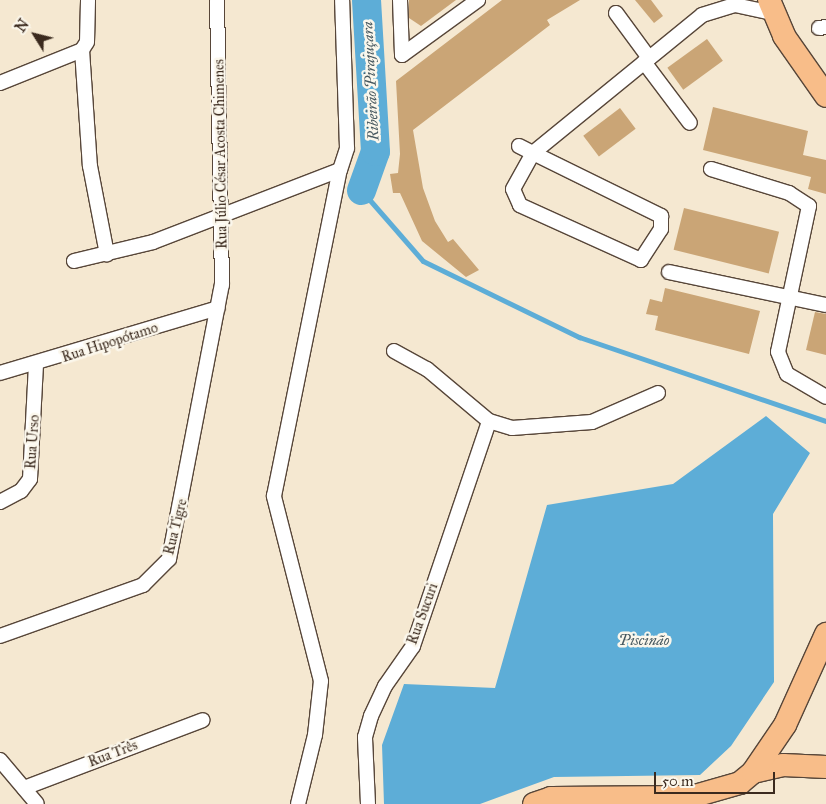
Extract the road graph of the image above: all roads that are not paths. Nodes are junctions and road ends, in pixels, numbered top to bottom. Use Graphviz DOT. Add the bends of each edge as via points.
graph roads {
  1 [pos="88,0"];
  2 [pos="217,0"];
  3 [pos="342,0"];
  4 [pos="400,0"];
  5 [pos="478,0"];
  6 [pos="772,7"];
  7 [pos="616,13"];
  8 [pos="82,50"];
  9 [pos="646,60"];
  10 [pos="0,83"];
  11 [pos="826,96"];
  12 [pos="690,123"];
  13 [pos="519,146"];
  14 [pos="533,153"];
  15 [pos="711,169"];
  16 [pos="340,170"];
  17 [pos="224,214"];
  18 [pos="107,254"];
  19 [pos="74,262"];
  20 [pos="669,272"];
  21 [pos="790,295"];
  22 [pos="826,305"];
  23 [pos="218,308"];
  24 [pos="394,351"];
  25 [pos="36,366"];
  26 [pos="0,373"];
  27 [pos="658,393"];
  28 [pos="826,396"];
  29 [pos="489,421"];
  30 [pos="0,502"];
  31 [pos="826,634"];
  32 [pos="0,636"];
  33 [pos="203,720"];
  34 [pos="786,725"];
  35 [pos="0,760"];
  36 [pos="799,765"];
  37 [pos="826,767"];
  38 [pos="754,772"];
  39 [pos="24,788"];
  40 [pos="37,804"];
  41 [pos="298,804"];
  42 [pos="368,804"];
  43 [pos="534,804"];
  1 -- 8 [label="street" via="87,42"];
  2 -- 17 [label="street, Rua Júlio César Acosta Chimenes"];
  3 -- 16 [label="street" via="347,148"];
  4 -- 5 [label="street" via="402,55"];
  6 -- 9 [label="street" via="734,5 702,15"];
  6 -- 11 [label="main road" via="797,57"];
  7 -- 9 [label="street"];
  8 -- 10 [label="street" via="65,60"];
  8 -- 18 [label="street" via="90,166"];
  9 -- 12 [label="street"];
  9 -- 14 [label="street"];
  13 -- 14 [label="street"];
  14 -- 14 [label="street" via="513,189 520,205 633,258 640,260 649,253 661,229 660,216"];
  15 -- 21 [label="street" via="807,202 808,218"];
  16 -- 17 [label="street"];
  16 -- 41 [label="street" via="274,496 321,681 316,735"];
  17 -- 18 [label="street"];
  17 -- 23 [label="street, Rua Júlio César Acosta Chimenes"];
  18 -- 19 [label="street"];
  20 -- 21 [label="street"];
  21 -- 22 [label="street"];
  21 -- 28 [label="street" via="779,340 781,365 798,382"];
  23 -- 25 [label="street, Rua Hipopótamo"];
  23 -- 32 [label="street, Rua Tigre" via="169,559 143,585"];
  24 -- 29 [label="street" via="427,369"];
  25 -- 26 [label="street, Rua Hipopótamo"];
  25 -- 30 [label="street, Rua Urso" via="30,479 21,491"];
  27 -- 29 [label="street" via="592,422 512,428"];
  29 -- 42 [label="street, Rua Sucuri" via="413,646 385,686 371,716 366,737"];
  31 -- 34 [label="main road"];
  33 -- 39 [label="street, Rua Três"];
  34 -- 36 [label="main road" via="789,748"];
  34 -- 38 [label="main road"];
  35 -- 39 [label="street"];
  36 -- 37 [label="main road"];
  36 -- 38 [label="main road"];
  38 -- 43 [label="main road" via="726,789 691,797 551,798"];
  39 -- 40 [label="street"];
}
